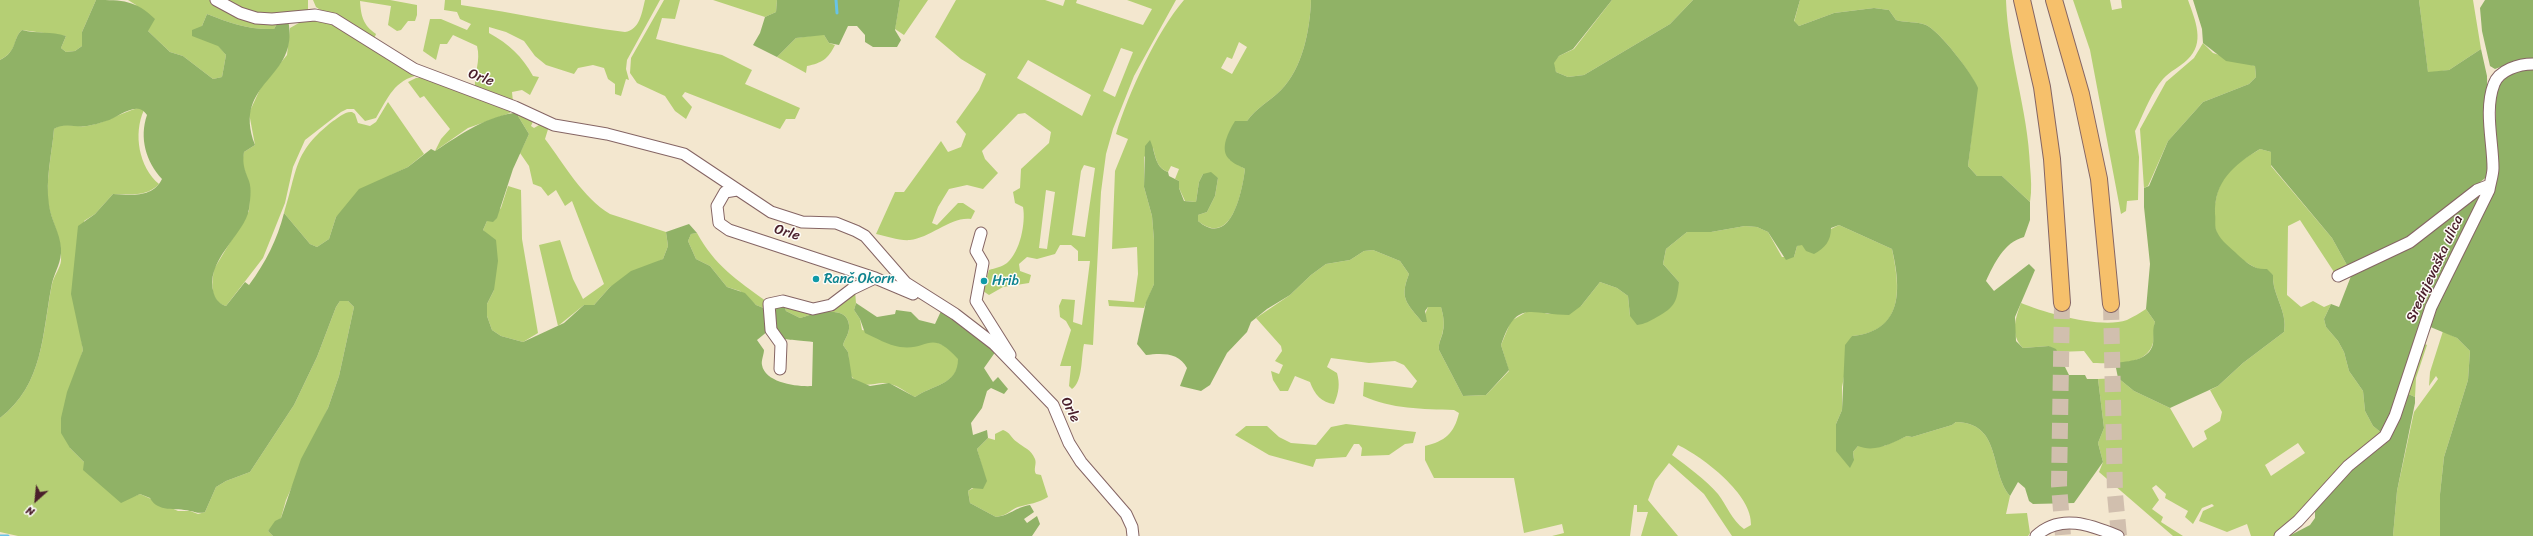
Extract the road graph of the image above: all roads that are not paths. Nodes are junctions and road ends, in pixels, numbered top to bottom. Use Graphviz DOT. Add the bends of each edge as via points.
graph roads {
  1 [pos="216,0"];
  2 [pos="2022,0"];
  3 [pos="2054,0"];
  4 [pos="2533,64"];
  5 [pos="2490,184"];
  6 [pos="738,190"];
  7 [pos="981,233"];
  8 [pos="2338,276"];
  9 [pos="875,278"];
  10 [pos="936,302"];
  11 [pos="2062,302"];
  12 [pos="2111,304"];
  13 [pos="1014,363"];
  14 [pos="780,369"];
  15 [pos="1133,536"];
  16 [pos="2036,536"];
  17 [pos="2118,536"];
  18 [pos="2280,536"];
  1 -- 6 [label="street, Orle" via="240,13 256,18 315,15 334,19 428,75 515,107 554,125 607,134 684,154"];
  2 -- 11 [label="highway" via="2042,87 2052,159"];
  3 -- 12 [label="highway" via="2081,94 2098,172"];
  4 -- 5 [label="street, Srednjevaška ulica" via="2504,72 2494,83 2491,98 2493,169"];
  5 -- 8 [label="street" via="2477,190 2410,242"];
  5 -- 18 [label="street, Srednjevaška ulica" via="2431,307 2386,436 2348,466 2298,521"];
  6 -- 9 [label="street, Orle" via="725,192 717,206 719,223 729,230"];
  6 -- 10 [label="street, Orle" via="785,218 817,224 836,223 856,230 865,236 906,283"];
  7 -- 13 [label="street" via="976,251 983,263 976,301"];
  9 -- 10 [label="street, Orle"];
  9 -- 14 [label="street" via="852,289 831,305 813,309 782,301 769,304 771,330 781,344"];
  10 -- 13 [label="street, Orle" via="971,326"];
  13 -- 15 [label="street, Orle" via="1053,405 1069,443 1081,462 1126,514"];
  16 -- 17 [label="street" via="2041,531 2069,521"];
}
